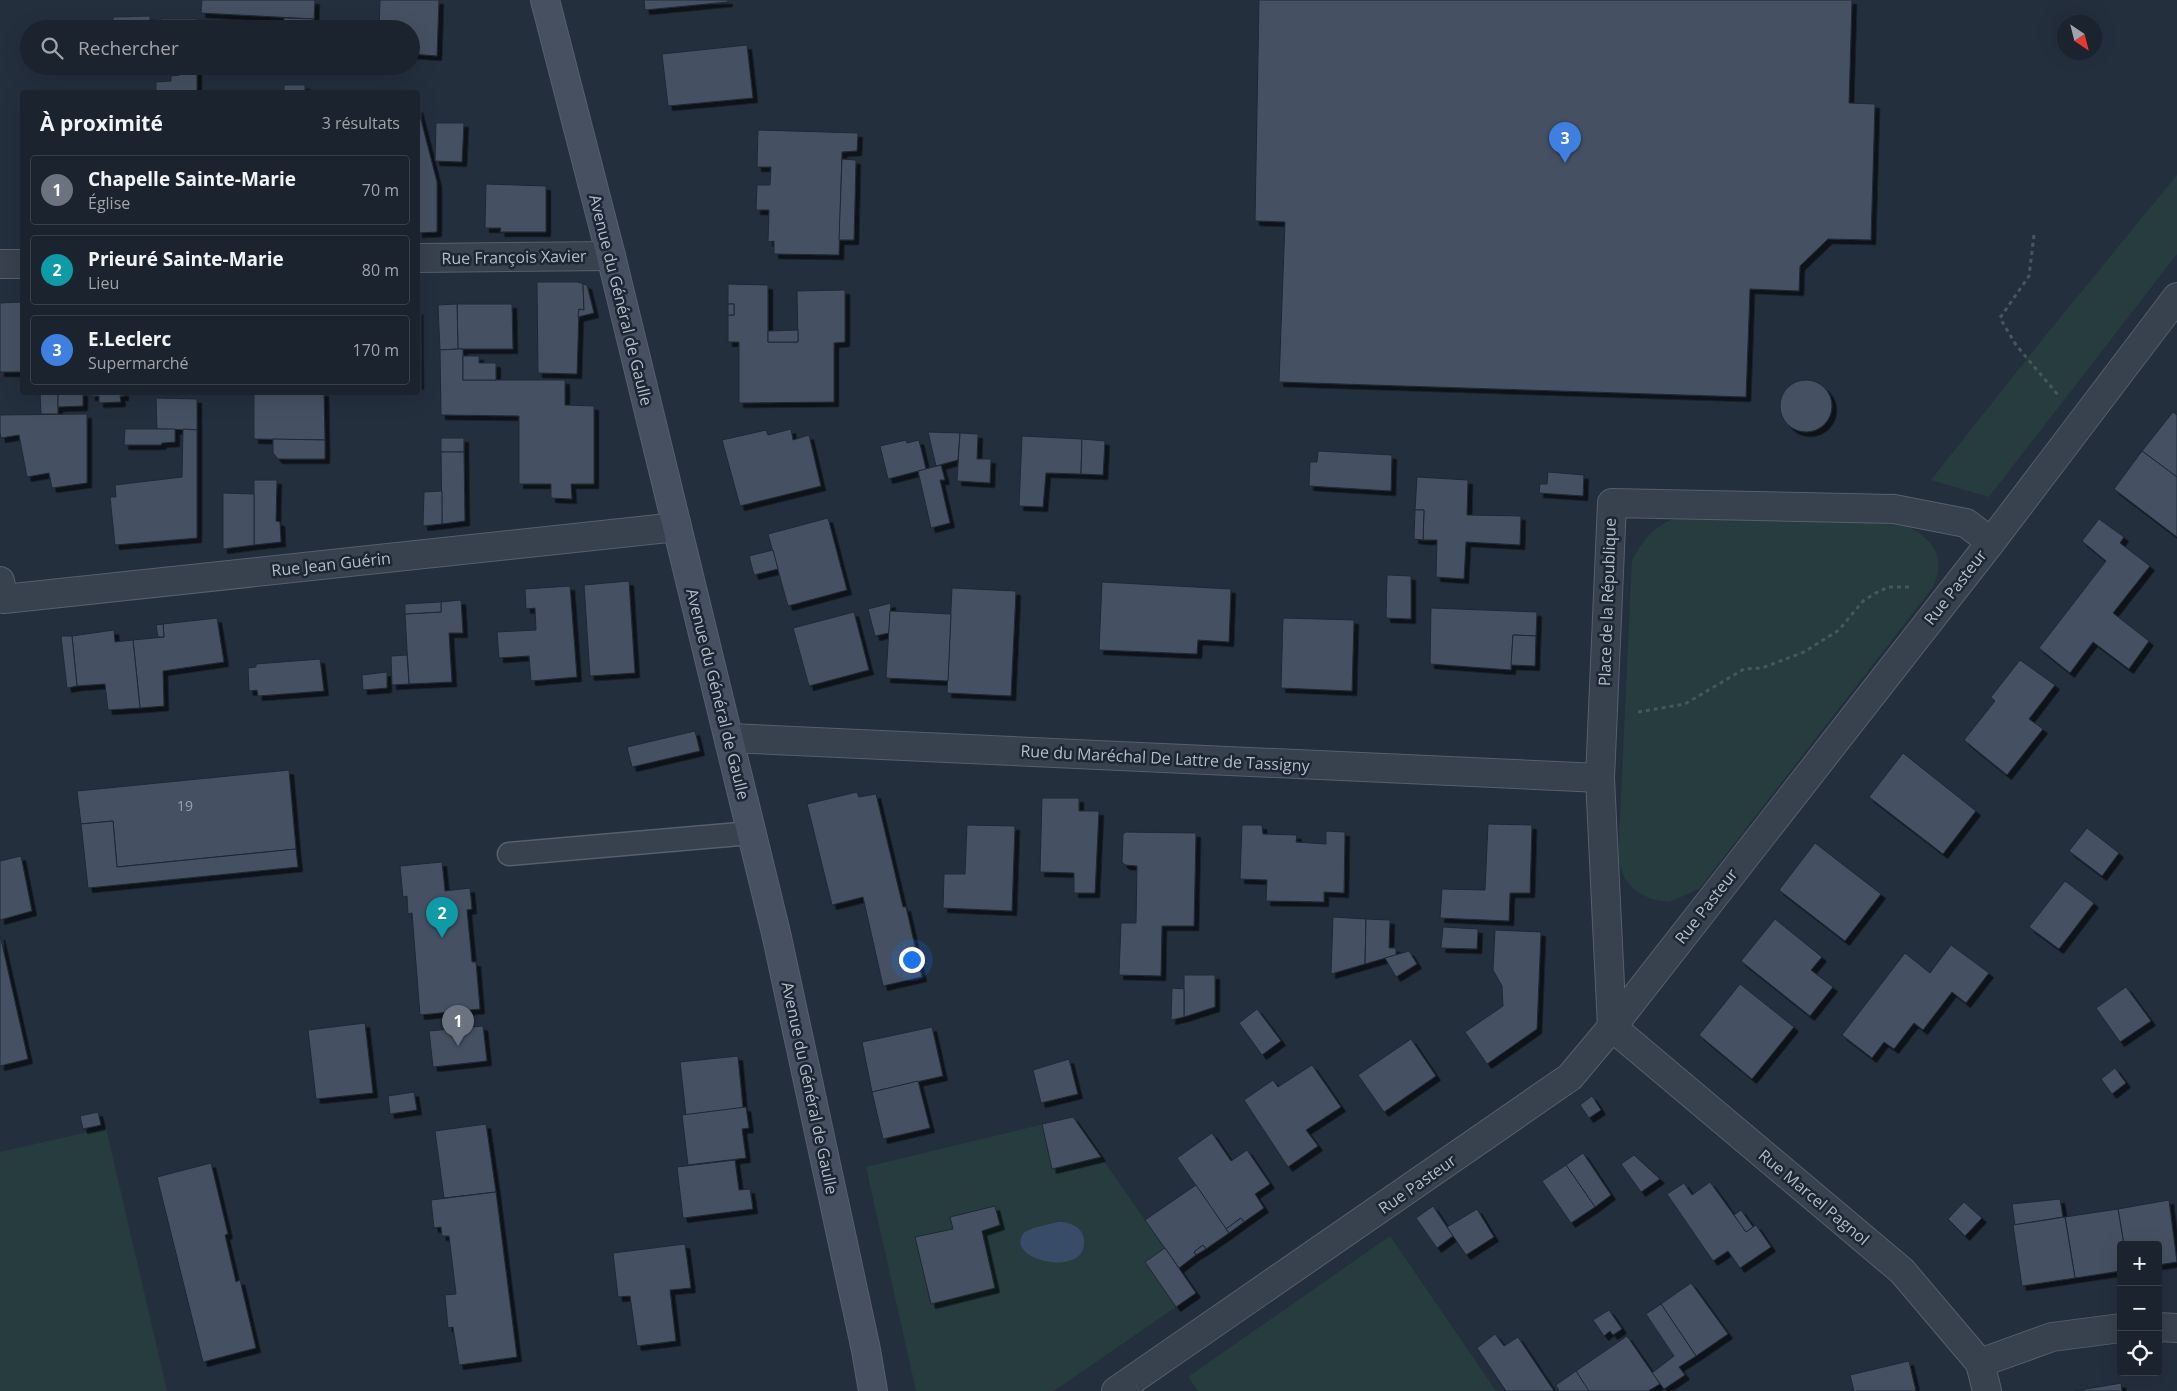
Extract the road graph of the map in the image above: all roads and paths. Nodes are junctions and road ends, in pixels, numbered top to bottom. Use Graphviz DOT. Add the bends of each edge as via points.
graph roads {
  1 [pos="545,0"];
  2 [pos="2034,235"];
  3 [pos="611,256"];
  4 [pos="420,258"];
  5 [pos="0,264"];
  6 [pos="20,264"];
  7 [pos="2177,297"];
  8 [pos="2081,424"];
  9 [pos="677,528"];
  10 [pos="1991,542"];
  11 [pos="0,581"];
  12 [pos="1941,605"];
  13 [pos="1603,708"];
  14 [pos="729,738"];
  15 [pos="1600,778"];
  16 [pos="752,832"];
  17 [pos="509,854"];
  18 [pos="1612,1027"];
  19 [pos="2162,1327"];
  20 [pos="2177,1328"];
  21 [pos="2117,1329"];
  22 [pos="1980,1363"];
  23 [pos="873,1391"];
  24 [pos="1116,1391"];
  25 [pos="1987,1391"];
  1 -- 3 [label="main road, Avenue du Général de Gaulle"];
  2 -- 8 [label="path" via="2029,276 2000,318 2016,345"];
  3 -- 4 [label="street, Rue François Xavier"];
  3 -- 9 [label="main road, Avenue du Général de Gaulle"];
  5 -- 6 [label="street"];
  7 -- 8 [label="street, Rue Pasteur"];
  8 -- 10 [label="street, Rue Pasteur"];
  9 -- 11 [label="street, Rue Jean Guérin" via="4,599"];
  9 -- 14 [label="main road, Avenue du Général de Gaulle"];
  10 -- 12 [label="street, Rue Pasteur"];
  10 -- 13 [label="street, Place de la République" via="1966,523 1894,509 1612,503"];
  12 -- 13 [label="path" via="1918,588 1888,587 1863,601 1839,630 1824,641 1762,668 1744,669 1685,704 1635,712"];
  12 -- 18 [label="street, Rue Pasteur"];
  13 -- 15 [label="street, Place de la République"];
  14 -- 15 [label="street, Rue du Maréchal De Lattre de Tassigny"];
  14 -- 16 [label="main road, Avenue du Général de Gaulle"];
  15 -- 18 [label="street, Place de la République"];
  16 -- 17 [label="lane"];
  16 -- 23 [label="main road, Avenue du Général de Gaulle"];
  18 -- 22 [label="street, Rue Marcel Pagnol" via="1902,1272"];
  18 -- 24 [label="street, Rue Pasteur" via="1570,1077"];
  19 -- 20 [label="street"];
  21 -- 22 [label="street" via="2052,1337"];
  22 -- 25 [label="street, Rue Marcel Pagnol"];
}
